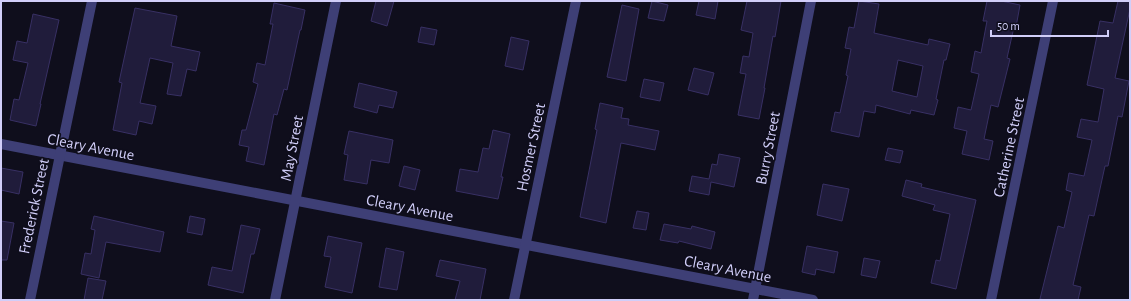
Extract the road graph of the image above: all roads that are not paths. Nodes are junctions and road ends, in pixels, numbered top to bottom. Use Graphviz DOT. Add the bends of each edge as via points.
graph roads {
  1 [pos="92,1"];
  2 [pos="336,1"];
  3 [pos="576,1"];
  4 [pos="811,1"];
  5 [pos="1054,1"];
  6 [pos="1,144"];
  7 [pos="59,155"];
  8 [pos="296,201"];
  9 [pos="525,245"];
  10 [pos="755,289"];
  11 [pos="30,300"];
  12 [pos="275,300"];
  13 [pos="514,300"];
  14 [pos="753,300"];
  15 [pos="812,300"];
  16 [pos="991,300"];
  1 -- 7 [label="street, Frederick Street"];
  2 -- 8 [label="street, May Street"];
  3 -- 9 [label="street, Hosmer Street"];
  4 -- 10 [label="street, Burry Street"];
  5 -- 16 [label="street, Catherine Street"];
  6 -- 7 [label="street, Cleary Avenue"];
  7 -- 8 [label="street, Cleary Avenue"];
  7 -- 11 [label="street, Frederick Street"];
  8 -- 9 [label="street, Cleary Avenue"];
  8 -- 12 [label="street, May Street"];
  9 -- 10 [label="street, Cleary Avenue"];
  9 -- 13 [label="street, Hosmer Street"];
  10 -- 14 [label="street, Burry Street"];
  10 -- 15 [label="street, Cleary Avenue"];
}
